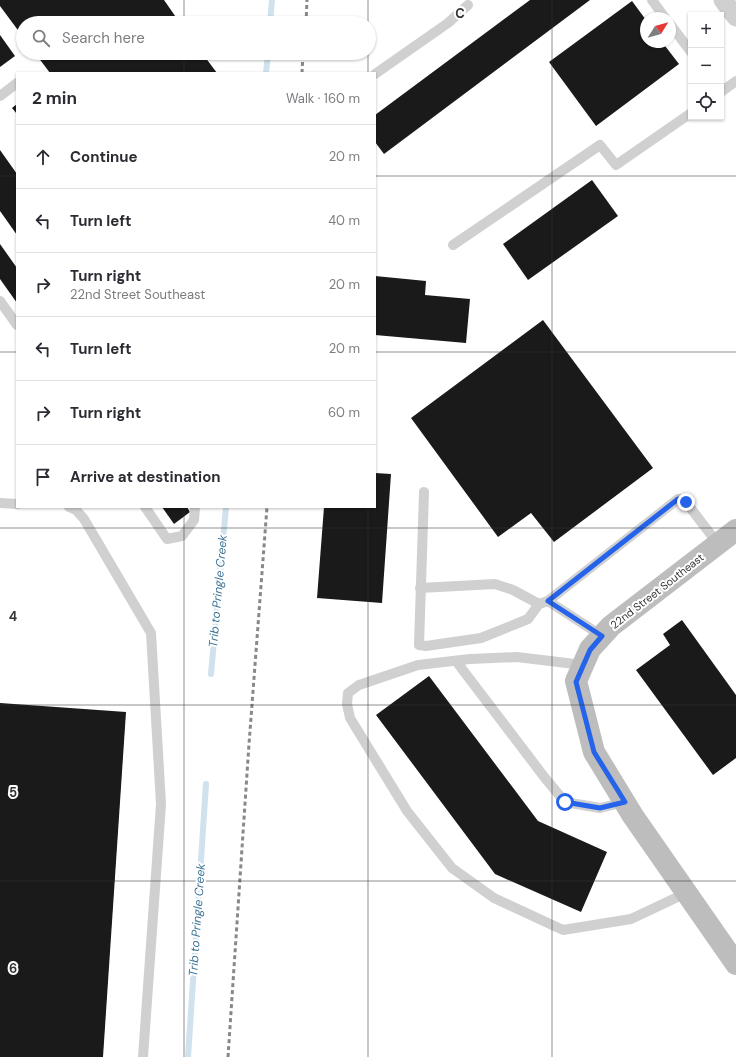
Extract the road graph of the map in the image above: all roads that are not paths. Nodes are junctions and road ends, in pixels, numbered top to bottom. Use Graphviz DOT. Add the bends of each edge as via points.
graph roads {
  1 [pos="652,0"];
  2 [pos="723,0"];
  3 [pos="468,2"];
  4 [pos="661,12"];
  5 [pos="736,17"];
  6 [pos="676,32"];
  7 [pos="688,48"];
  8 [pos="376,73"];
  9 [pos="736,81"];
  10 [pos="16,84"];
  11 [pos="724,90"];
  12 [pos="0,96"];
  13 [pos="688,115"];
  14 [pos="452,245"];
  15 [pos="0,301"];
  16 [pos="16,324"];
  17 [pos="424,492"];
  18 [pos="0,503"];
  19 [pos="16,504"];
  20 [pos="71,508"];
  21 [pos="146,508"];
  22 [pos="195,508"];
  23 [pos="736,530"];
  24 [pos="718,544"];
  25 [pos="420,588"];
  26 [pos="544,602"];
  27 [pos="602,636"];
  28 [pos="456,661"];
  29 [pos="580,673"];
  30 [pos="625,802"];
  31 [pos="686,893"];
  32 [pos="736,964"];
  33 [pos="143,1057"];
  1 -- 4 [label="lane"];
  2 -- 5 [label="street"];
  3 -- 8 [label="lane" via="448,24"];
  6 -- 7 [label="lane"];
  9 -- 11 [label="lane"];
  10 -- 12 [label="lane"];
  13 -- 14 [label="lane" via="616,165 600,144"];
  15 -- 16 [label="lane"];
  17 -- 25 [label="lane"];
  18 -- 19 [label="lane"];
  20 -- 33 [label="lane" via="84,519 150,633 161,804"];
  21 -- 22 [label="lane" via="168,539 182,536 194,520"];
  23 -- 24 [label="street, 22nd Street Southeast"];
  24 -- 26 [label="lane" via="686,502 678,499"];
  24 -- 27 [label="street, 22nd Street Southeast" via="611,626"];
  25 -- 26 [label="lane" via="495,584"];
  25 -- 26 [label="lane" via="418,642 421,646 481,638 528,619"];
  26 -- 27 [label="lane"];
  27 -- 29 [label="street, 22nd Street Southeast" via="590,650"];
  28 -- 29 [label="lane" via="517,657"];
  28 -- 30 [label="lane" via="565,802 600,808"];
  28 -- 31 [label="lane" via="418,665 359,685 348,692 350,718 407,811 452,868 494,898 563,930 631,919"];
  29 -- 30 [label="street" via="594,752"];
  30 -- 31 [label="street"];
  31 -- 32 [label="street"];
}
